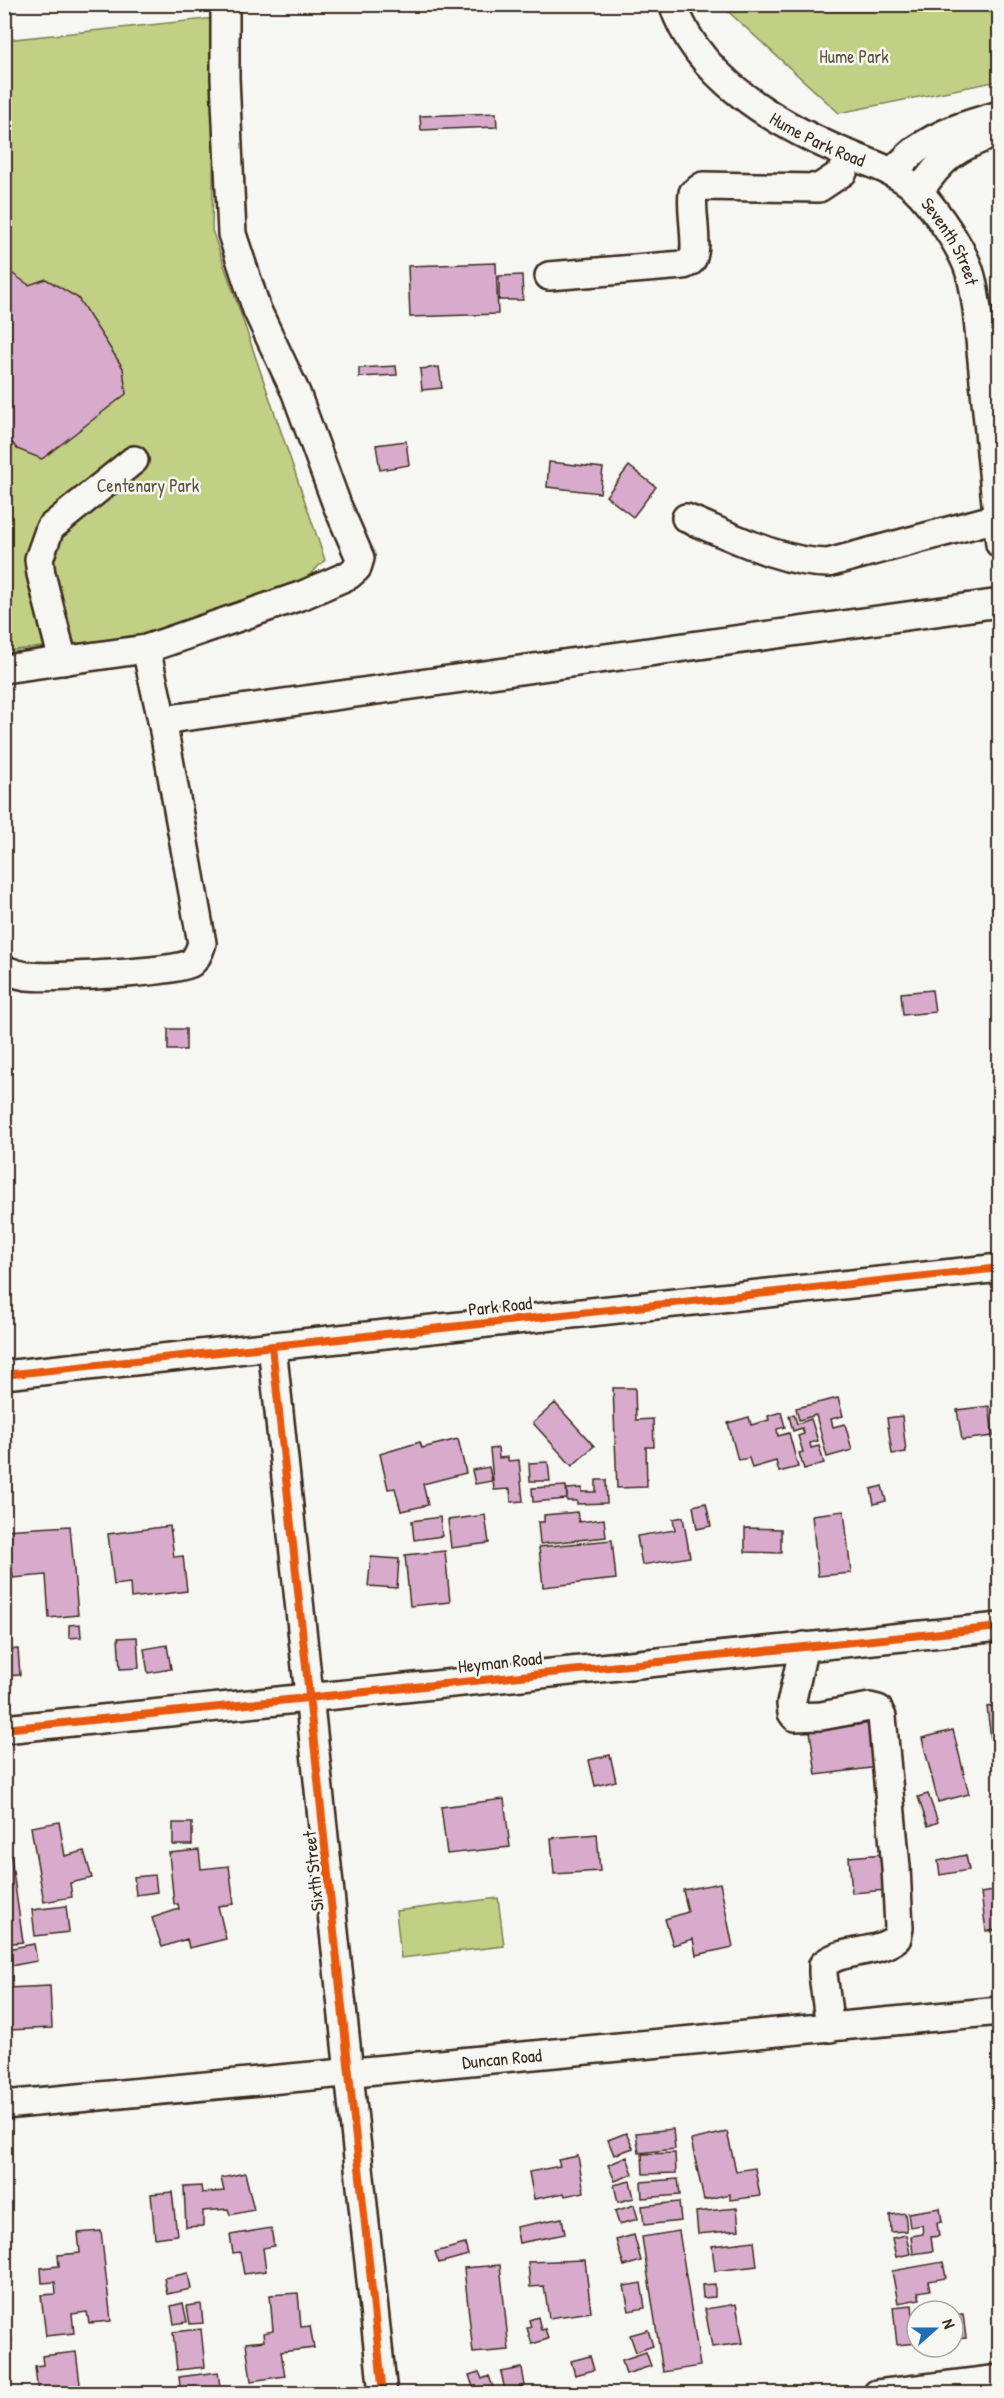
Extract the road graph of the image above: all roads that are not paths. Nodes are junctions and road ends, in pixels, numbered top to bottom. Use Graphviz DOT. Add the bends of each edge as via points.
graph roads {
  1 [pos="225,4"];
  2 [pos="674,4"];
  3 [pos="999,115"];
  4 [pos="999,131"];
  5 [pos="850,155"];
  6 [pos="891,172"];
  7 [pos="919,192"];
  8 [pos="549,276"];
  9 [pos="134,460"];
  10 [pos="686,518"];
  11 [pos="997,518"];
  12 [pos="999,544"];
  13 [pos="999,603"];
  14 [pos="146,650"];
  15 [pos="63,661"];
  16 [pos="4,669"];
  17 [pos="162,720"];
  18 [pos="4,970"];
  19 [pos="999,1268"];
  20 [pos="272,1346"];
  21 [pos="4,1375"];
  22 [pos="999,1627"];
  23 [pos="804,1646"];
  24 [pos="309,1696"];
  25 [pos="4,1729"];
  26 [pos="999,2011"];
  27 [pos="830,2028"];
  28 [pos="348,2072"];
  29 [pos="4,2105"];
  30 [pos="999,2379"];
  31 [pos="383,2394"];
  32 [pos="877,2394"];
  1 -- 14 [label="street" via="231,234 257,310 296,393 360,558 349,575 303,595"];
  2 -- 5 [label="street, Hume Park Road" via="678,20 693,44 740,95 788,125"];
  3 -- 6 [label="street" via="933,140"];
  4 -- 7 [label="street" via="946,158"];
  5 -- 6 [label="street, Hume Park Road"];
  5 -- 8 [label="street" via="843,172 819,188 703,186 693,193 691,203 695,254 683,266"];
  6 -- 7 [label="street, Seventh Street"];
  7 -- 11 [label="street, Seventh Street" via="954,239 971,275"];
  9 -- 15 [label="street" via="50,528 43,545 40,573"];
  10 -- 11 [label="street" via="809,563 828,563"];
  11 -- 12 [label="street, Seventh Street"];
  13 -- 17 [label="street"];
  14 -- 15 [label="street"];
  14 -- 17 [label="street"];
  15 -- 16 [label="street"];
  17 -- 18 [label="street" via="202,943 198,954 192,963 181,968 118,974 26,976"];
  19 -- 20 [label="street, Park Road"];
  20 -- 21 [label="street, Park Road"];
  20 -- 24 [label="street, Sixth Street"];
  22 -- 23 [label="street, Heyman Road"];
  23 -- 24 [label="street, Heyman Road"];
  23 -- 27 [label="street" via="791,1704 795,1717 870,1707 878,1709 882,1716 896,1867 897,1938 876,1949 830,1959 824,1965"];
  24 -- 25 [label="street, Heyman Road"];
  24 -- 28 [label="street, Sixth Street"];
  26 -- 27 [label="street, Duncan Road"];
  27 -- 28 [label="street, Duncan Road"];
  28 -- 29 [label="street, Duncan Road"];
  28 -- 31 [label="street, Sixth Street"];
  30 -- 32 [label="street"];
}
